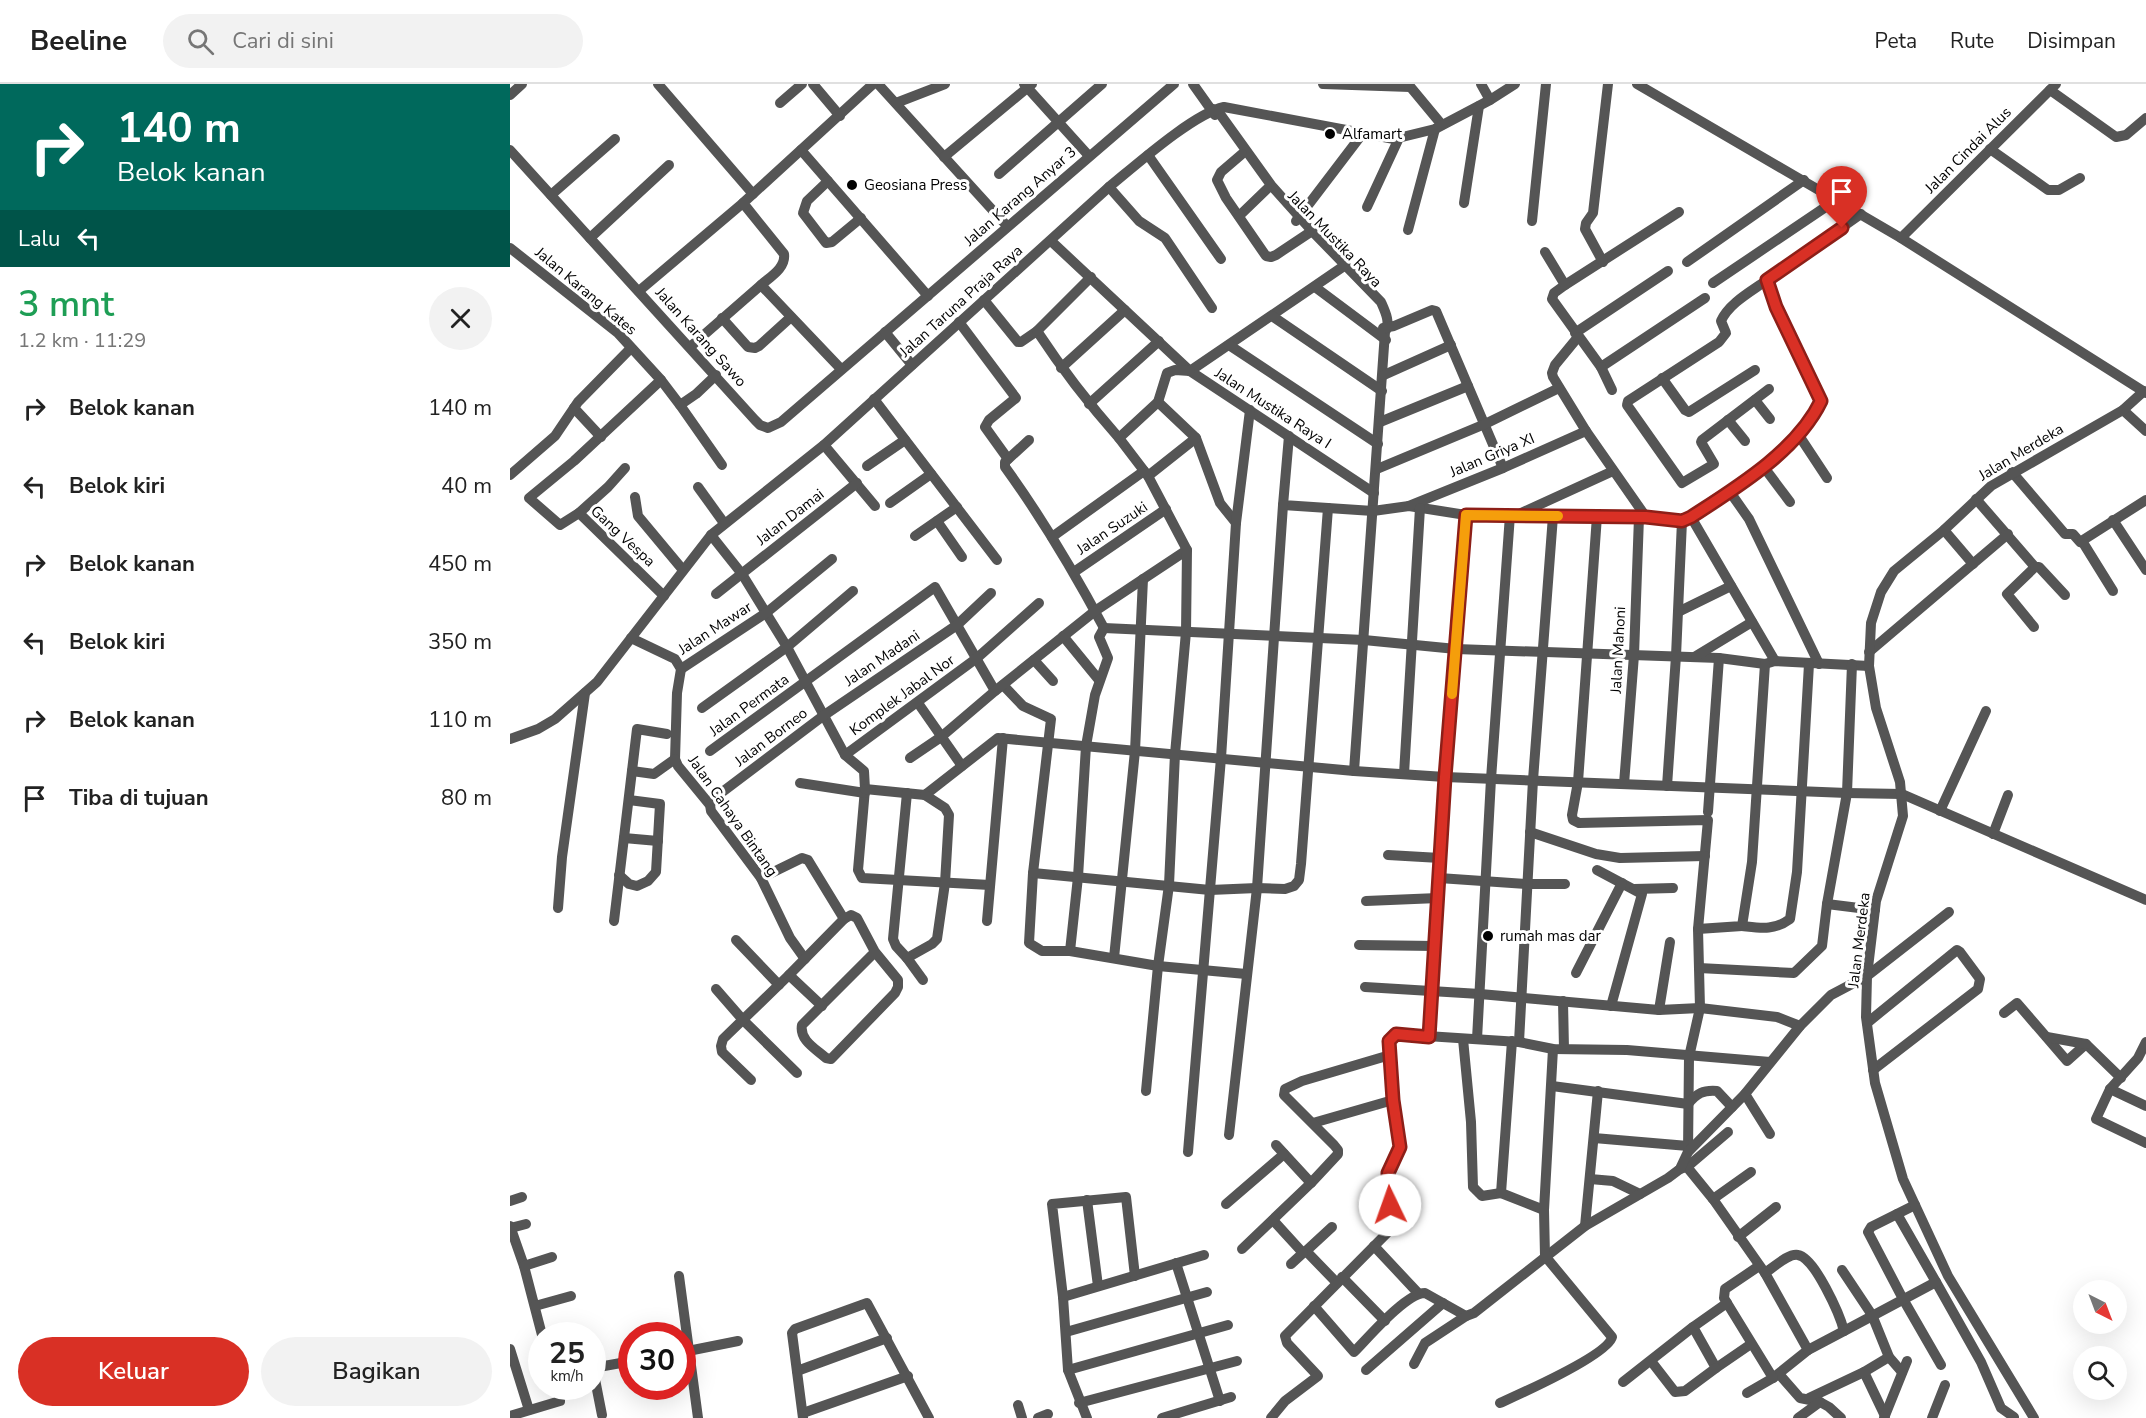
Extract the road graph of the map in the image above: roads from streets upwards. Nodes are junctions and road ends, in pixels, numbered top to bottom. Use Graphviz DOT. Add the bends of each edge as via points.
graph roads {
  1 [pos="522,84"];
  2 [pos="658,84"];
  3 [pos="802,84"];
  4 [pos="813,84"];
  5 [pos="873,84"];
  6 [pos="878,84"];
  7 [pos="945,84"];
  8 [pos="1102,84"];
  9 [pos="1174,84"];
  10 [pos="1193,84"];
  11 [pos="1323,84"];
  12 [pos="1480,84"];
  13 [pos="1515,84"];
  14 [pos="1546,84"];
  15 [pos="1608,84"];
  16 [pos="1028,85"];
  17 [pos="1641,85"];
  18 [pos="1409,86"];
  19 [pos="2053,87"];
  20 [pos="510,94"];
  21 [pos="1490,100"];
  22 [pos="780,103"];
  23 [pos="896,103"];
  24 [pos="1479,106"];
  25 [pos="1213,110"];
  26 [pos="840,116"];
  27 [pos="2146,118"];
  28 [pos="1058,121"];
  29 [pos="1438,127"];
  30 [pos="1363,133"];
  31 [pos="1399,138"];
  32 [pos="615,139"];
  33 [pos="1990,148"];
  34 [pos="510,150"];
  35 [pos="801,150"];
  36 [pos="1242,154"];
  37 [pos="1148,155"];
  38 [pos="1089,156"];
  39 [pos="944,157"];
  40 [pos="669,165"];
  41 [pos="999,174"];
  42 [pos="2080,178"];
  43 [pos="1804,180"];
  44 [pos="828,181"];
  45 [pos="1109,187"];
  46 [pos="1267,189"];
  47 [pos="753,194"];
  48 [pos="551,195"];
  49 [pos="1836,200"];
  50 [pos="743,203"];
  51 [pos="1464,203"];
  52 [pos="1367,207"];
  53 [pos="1679,212"];
  54 [pos="1861,214"];
  55 [pos="1239,216"];
  56 [pos="861,218"];
  57 [pos="1298,220"];
  58 [pos="1532,221"];
  59 [pos="1007,226"];
  60 [pos="1408,230"];
  61 [pos="1310,233"];
  62 [pos="590,238"];
  63 [pos="1901,238"];
  64 [pos="1051,241"];
  65 [pos="510,248"];
  66 [pos="1545,252"];
  67 [pos="1221,260"];
  68 [pos="1603,262"];
  69 [pos="1687,262"];
  70 [pos="1342,268"];
  71 [pos="1668,271"];
  72 [pos="1091,278"];
  73 [pos="1767,280"];
  74 [pos="1713,283"];
  75 [pos="761,285"];
  76 [pos="1565,285"];
  77 [pos="1315,287"];
  78 [pos="639,291"];
  79 [pos="928,296"];
  80 [pos="1705,298"];
  81 [pos="984,300"];
  82 [pos="1212,308"];
  83 [pos="1125,310"];
  84 [pos="1272,316"];
  85 [pos="791,317"];
  86 [pos="723,318"];
  87 [pos="959,322"];
  88 [pos="1037,331"];
  89 [pos="885,332"];
  90 [pos="1385,332"];
  91 [pos="1576,335"];
  92 [pos="1159,341"];
  93 [pos="1230,345"];
  94 [pos="1451,345"];
  95 [pos="690,347"];
  96 [pos="631,348"];
  97 [pos="912,365"];
  98 [pos="1601,367"];
  99 [pos="1061,368"];
  100 [pos="841,369"];
  101 [pos="1755,370"];
  102 [pos="1190,371"];
  103 [pos="716,375"];
  104 [pos="1384,375"];
  105 [pos="1662,378"];
  106 [pos="661,380"];
  107 [pos="1468,386"];
  108 [pos="1559,388"];
  109 [pos="1770,389"];
  110 [pos="1612,390"];
  111 [pos="1382,391"];
  112 [pos="2145,392"];
  113 [pos="874,399"];
  114 [pos="1755,400"];
  115 [pos="1158,402"];
  116 [pos="1089,404"];
  117 [pos="680,405"];
  118 [pos="574,408"];
  119 [pos="1250,410"];
  120 [pos="2123,410"];
  121 [pos="1770,419"];
  122 [pos="1728,420"];
  123 [pos="1380,422"];
  124 [pos="1485,424"];
  125 [pos="2146,430"];
  126 [pos="1586,431"];
  127 [pos="1798,434"];
  128 [pos="1289,436"];
  129 [pos="601,437"];
  130 [pos="1119,438"];
  131 [pos="1196,438"];
  132 [pos="905,440"];
  133 [pos="1029,440"];
  134 [pos="1744,441"];
  135 [pos="824,444"];
  136 [pos="1378,444"];
  137 [pos="1008,459"];
  138 [pos="722,465"];
  139 [pos="867,466"];
  140 [pos="1763,466"];
  141 [pos="625,468"];
  142 [pos="1503,468"];
  143 [pos="1377,469"];
  144 [pos="1613,471"];
  145 [pos="2012,472"];
  146 [pos="1146,473"];
  147 [pos="931,474"];
  148 [pos="510,475"];
  149 [pos="1827,478"];
  150 [pos="857,483"];
  151 [pos="698,487"];
  152 [pos="1730,492"];
  153 [pos="1374,493"];
  154 [pos="636,497"];
  155 [pos="1976,499"];
  156 [pos="2146,500"];
  157 [pos="1790,502"];
  158 [pos="890,503"];
  159 [pos="1283,505"];
  160 [pos="875,506"];
  161 [pos="957,507"];
  162 [pos="1414,507"];
  163 [pos="1328,508"];
  164 [pos="1166,509"];
  165 [pos="1373,511"];
  166 [pos="579,513"];
  167 [pos="1466,515"];
  168 [pos="1513,516"];
  169 [pos="1553,516"];
  170 [pos="1597,516"];
  171 [pos="1643,517"];
  172 [pos="1687,519"];
  173 [pos="2113,520"];
  174 [pos="937,521"];
  175 [pos="1236,522"];
  176 [pos="724,523"];
  177 [pos="1944,530"];
  178 [pos="2008,534"];
  179 [pos="711,535"];
  180 [pos="915,537"];
  181 [pos="1052,537"];
  182 [pos="2082,541"];
  183 [pos="1187,550"];
  184 [pos="962,557"];
  185 [pos="832,559"];
  186 [pos="997,560"];
  187 [pos="1973,564"];
  188 [pos="2035,567"];
  189 [pos="682,570"];
  190 [pos="2146,570"];
  191 [pos="1074,572"];
  192 [pos="742,574"];
  193 [pos="1143,579"];
  194 [pos="1731,586"];
  195 [pos="854,591"];
  196 [pos="2113,591"];
  197 [pos="991,593"];
  198 [pos="716,594"];
  199 [pos="2065,595"];
  200 [pos="664,596"];
  201 [pos="1039,603"];
  202 [pos="1095,611"];
  203 [pos="1678,612"];
  204 [pos="766,613"];
  205 [pos="1752,622"];
  206 [pos="957,625"];
  207 [pos="2034,627"];
  208 [pos="1104,628"];
  209 [pos="1142,630"];
  210 [pos="1186,632"];
  211 [pos="1228,634"];
  212 [pos="1063,636"];
  213 [pos="1274,636"];
  214 [pos="631,638"];
  215 [pos="1318,638"];
  216 [pos="1364,640"];
  217 [pos="1412,645"];
  218 [pos="787,647"];
  219 [pos="1456,649"];
  220 [pos="1499,650"];
  221 [pos="1543,652"];
  222 [pos="1869,652"];
  223 [pos="1588,653"];
  224 [pos="1634,655"];
  225 [pos="1676,656"];
  226 [pos="1695,657"];
  227 [pos="977,658"];
  228 [pos="1719,658"];
  229 [pos="1034,660"];
  230 [pos="1770,663"];
  231 [pos="1814,664"];
  232 [pos="1852,664"];
  233 [pos="1869,666"];
  234 [pos="681,669"];
  235 [pos="1099,680"];
  236 [pos="1053,681"];
  237 [pos="805,682"];
  238 [pos="999,688"];
  239 [pos="585,693"];
  240 [pos="918,703"];
  241 [pos="702,708"];
  242 [pos="1986,711"];
  243 [pos="824,716"];
  244 [pos="667,734"];
  245 [pos="941,737"];
  246 [pos="1003,738"];
  247 [pos="510,739"];
  248 [pos="1048,743"];
  249 [pos="1086,746"];
  250 [pos="710,751"];
  251 [pos="1136,751"];
  252 [pos="1175,754"];
  253 [pos="845,755"];
  254 [pos="910,758"];
  255 [pos="1221,758"];
  256 [pos="675,759"];
  257 [pos="1266,762"];
  258 [pos="962,766"];
  259 [pos="1310,766"];
  260 [pos="632,771"];
  261 [pos="1354,771"];
  262 [pos="1404,774"];
  263 [pos="1445,777"];
  264 [pos="1491,778"];
  265 [pos="1533,780"];
  266 [pos="1578,782"];
  267 [pos="800,783"];
  268 [pos="1624,784"];
  269 [pos="1667,786"];
  270 [pos="1711,788"];
  271 [pos="1757,790"];
  272 [pos="865,791"];
  273 [pos="1801,791"];
  274 [pos="907,793"];
  275 [pos="1846,793"];
  276 [pos="1902,794"];
  277 [pos="925,795"];
  278 [pos="2008,795"];
  279 [pos="629,800"];
  280 [pos="710,806"];
  281 [pos="1940,811"];
  282 [pos="1708,812"];
  283 [pos="1530,832"];
  284 [pos="1993,834"];
  285 [pos="624,838"];
  286 [pos="658,841"];
  287 [pos="1388,855"];
  288 [pos="1705,856"];
  289 [pos="1440,858"];
  290 [pos="1598,870"];
  291 [pos="1033,873"];
  292 [pos="619,874"];
  293 [pos="1078,877"];
  294 [pos="761,878"];
  295 [pos="1439,878"];
  296 [pos="1121,880"];
  297 [pos="900,881"];
  298 [pos="1485,882"];
  299 [pos="945,883"];
  300 [pos="1527,884"];
  301 [pos="1565,884"];
  302 [pos="1622,884"];
  303 [pos="990,885"];
  304 [pos="1169,885"];
  305 [pos="1257,888"];
  306 [pos="1673,888"];
  307 [pos="1633,889"];
  308 [pos="1210,890"];
  309 [pos="1438,898"];
  310 [pos="2146,900"];
  311 [pos="1366,901"];
  312 [pos="1827,904"];
  313 [pos="558,908"];
  314 [pos="1875,910"];
  315 [pos="1949,912"];
  316 [pos="844,919"];
  317 [pos="614,921"];
  318 [pos="987,921"];
  319 [pos="1742,926"];
  320 [pos="1698,929"];
  321 [pos="736,940"];
  322 [pos="1670,942"];
  323 [pos="1359,945"];
  324 [pos="1435,946"];
  325 [pos="1070,951"];
  326 [pos="874,952"];
  327 [pos="805,958"];
  328 [pos="907,958"];
  329 [pos="1114,958"];
  330 [pos="1158,966"];
  331 [pos="1700,968"];
  332 [pos="1203,970"];
  333 [pos="1576,973"];
  334 [pos="1246,974"];
  335 [pos="789,975"];
  336 [pos="1867,976"];
  337 [pos="923,980"];
  338 [pos="779,985"];
  339 [pos="1365,987"];
  340 [pos="716,989"];
  341 [pos="1432,991"];
  342 [pos="1480,994"];
  343 [pos="1521,997"];
  344 [pos="1563,1001"];
  345 [pos="822,1006"];
  346 [pos="1611,1006"];
  347 [pos="1700,1008"];
  348 [pos="1659,1010"];
  349 [pos="2004,1013"];
  350 [pos="743,1020"];
  351 [pos="1867,1023"];
  352 [pos="1800,1026"];
  353 [pos="1429,1037"];
  354 [pos="2047,1037"];
  355 [pos="1463,1039"];
  356 [pos="1477,1040"];
  357 [pos="1515,1042"];
  358 [pos="2146,1042"];
  359 [pos="2086,1044"];
  360 [pos="1558,1049"];
  361 [pos="1390,1055"];
  362 [pos="1689,1057"];
  363 [pos="1770,1062"];
  364 [pos="1873,1070"];
  365 [pos="797,1073"];
  366 [pos="2121,1078"];
  367 [pos="751,1080"];
  368 [pos="1552,1086"];
  369 [pos="2110,1089"];
  370 [pos="1146,1091"];
  371 [pos="1598,1091"];
  372 [pos="1744,1094"];
  373 [pos="1393,1100"];
  374 [pos="1688,1104"];
  375 [pos="2146,1106"];
  376 [pos="1732,1107"];
  377 [pos="1313,1123"];
  378 [pos="1728,1132"];
  379 [pos="1770,1134"];
  380 [pos="1229,1135"];
  381 [pos="1594,1138"];
  382 [pos="2146,1143"];
  383 [pos="1688,1149"];
  384 [pos="1188,1152"];
  385 [pos="1683,1168"];
  386 [pos="1751,1172"];
  387 [pos="1590,1179"];
  388 [pos="1311,1183"];
  389 [pos="1502,1193"];
  390 [pos="1640,1194"];
  391 [pos="522,1197"];
  392 [pos="1713,1199"];
  393 [pos="1087,1200"];
  394 [pos="510,1201"];
  395 [pos="1226,1204"];
  396 [pos="1915,1205"];
  397 [pos="1776,1208"];
  398 [pos="1544,1210"];
  399 [pos="1897,1214"];
  400 [pos="1273,1220"];
  401 [pos="526,1224"];
  402 [pos="1585,1226"];
  403 [pos="511,1227"];
  404 [pos="1332,1227"];
  405 [pos="1738,1237"];
  406 [pos="513,1244"];
  407 [pos="1374,1246"];
  408 [pos="1242,1249"];
  409 [pos="1305,1252"];
  410 [pos="1204,1255"];
  411 [pos="1545,1256"];
  412 [pos="552,1257"];
  413 [pos="1176,1263"];
  414 [pos="1291,1264"];
  415 [pos="524,1266"];
  416 [pos="1762,1269"];
  417 [pos="1842,1270"];
  418 [pos="679,1276"];
  419 [pos="1135,1276"];
  420 [pos="1340,1280"];
  421 [pos="1936,1282"];
  422 [pos="1098,1286"];
  423 [pos="1207,1292"];
  424 [pos="1418,1293"];
  425 [pos="571,1296"];
  426 [pos="1063,1297"];
  427 [pos="1187,1298"];
  428 [pos="1903,1299"];
  429 [pos="1443,1303"];
  430 [pos="1727,1304"];
  431 [pos="535,1306"];
  432 [pos="1314,1306"];
  433 [pos="1872,1315"];
  434 [pos="1466,1316"];
  435 [pos="1385,1321"];
  436 [pos="539,1322"];
  437 [pos="683,1322"];
  438 [pos="1228,1325"];
  439 [pos="1693,1327"];
  440 [pos="1066,1332"];
  441 [pos="1844,1332"];
  442 [pos="1198,1334"];
  443 [pos="886,1338"];
  444 [pos="738,1341"];
  445 [pos="1751,1344"];
  446 [pos="510,1349"];
  447 [pos="696,1350"];
  448 [pos="1808,1350"];
  449 [pos="1889,1357"];
  450 [pos="1237,1361"];
  451 [pos="1651,1361"];
  452 [pos="1907,1361"];
  453 [pos="1414,1364"];
  454 [pos="1941,1365"];
  455 [pos="1210,1368"];
  456 [pos="1716,1368"];
  457 [pos="1068,1370"];
  458 [pos="797,1371"];
  459 [pos="1366,1371"];
  460 [pos="1864,1372"];
  461 [pos="1902,1372"];
  462 [pos="514,1376"];
  463 [pos="908,1376"];
  464 [pos="1776,1376"];
  465 [pos="1623,1382"];
  466 [pos="1945,1385"];
  467 [pos="1747,1393"];
  468 [pos="1232,1397"];
  469 [pos="561,1400"];
  470 [pos="599,1400"];
  471 [pos="695,1400"];
  472 [pos="1814,1400"];
  473 [pos="1220,1401"];
  474 [pos="1079,1403"];
  475 [pos="1500,1403"];
  476 [pos="1018,1405"];
  477 [pos="529,1410"];
  478 [pos="2031,1414"];
  479 [pos="602,1415"];
  480 [pos="803,1415"];
  481 [pos="510,1416"];
  482 [pos="1885,1417"];
  483 [pos="698,1418"];
  484 [pos="928,1418"];
  485 [pos="1022,1418"];
  486 [pos="1087,1418"];
  487 [pos="1162,1418"];
  488 [pos="1271,1418"];
  489 [pos="1798,1418"];
  490 [pos="1841,1418"];
  491 [pos="1932,1418"];
  492 [pos="2013,1418"];
  1 -- 20 [label="street"];
  2 -- 47 [label="street"];
  3 -- 22 [label="street"];
  4 -- 26 [label="street"];
  5 -- 26 [label="street"];
  6 -- 23 [label="street"];
  7 -- 23 [label="street"];
  8 -- 28 [label="street"];
  9 -- 38 [label="street, Jalan Karang Anyar 3"];
  10 -- 25 [label="street"];
  11 -- 18 [label="street"];
  12 -- 21 [label="street"];
  13 -- 21 [label="street"];
  14 -- 58 [label="street"];
  15 -- 68 [label="street" via="1593,213 1586,223"];
  16 -- 28 [label="street"];
  16 -- 39 [label="street"];
  17 -- 43 [label="street"];
  18 -- 29 [label="street"];
  19 -- 27 [label="street" via="2116,137 2126,135"];
  19 -- 33 [label="street, Jalan Cindai Alus"];
  21 -- 24 [label="street"];
  23 -- 39 [label="street"];
  24 -- 29 [label="street"];
  24 -- 51 [label="street"];
  25 -- 30 [label="street" via="1224,107"];
  25 -- 36 [label="street, Jalan Mustika Raya"];
  25 -- 37 [label="street, Jalan Taruna Praja Raya"];
  25 -- 57 [label="street, Jalan Mustika Raya" via="1220,114"];
  26 -- 35 [label="street"];
  28 -- 38 [label="street"];
  28 -- 41 [label="street"];
  29 -- 31 [label="street"];
  29 -- 60 [label="street"];
  30 -- 31 [label="street"];
  30 -- 57 [label="street"];
  31 -- 52 [label="street"];
  32 -- 48 [label="street"];
  33 -- 42 [label="street" via="2048,190 2059,190"];
  33 -- 63 [label="street, Jalan Cindai Alus"];
  34 -- 48 [label="street, Jalan Karang Sawo"];
  35 -- 44 [label="street"];
  35 -- 47 [label="street"];
  36 -- 46 [label="street, Jalan Mustika Raya"];
  36 -- 55 [label="street" via="1217,180"];
  37 -- 45 [label="street, Jalan Taruna Praja Raya"];
  37 -- 67 [label="street"];
  38 -- 59 [label="street, Jalan Karang Anyar 3"];
  39 -- 59 [label="street"];
  40 -- 62 [label="street"];
  43 -- 49 [label="street"];
  43 -- 69 [label="street"];
  44 -- 56 [label="street"];
  44 -- 56 [label="street" via="807,201 803,213 826,243"];
  45 -- 64 [label="street, Jalan Taruna Praja Raya"];
  45 -- 82 [label="street" via="1139,221 1165,238"];
  46 -- 55 [label="street"];
  46 -- 57 [label="street, Jalan Mustika Raya"];
  47 -- 50 [label="street"];
  48 -- 62 [label="street, Jalan Karang Sawo"];
  49 -- 54 [label="street"];
  49 -- 74 [label="street"];
  50 -- 75 [label="street" via="784,254 781,267"];
  50 -- 78 [label="street"];
  53 -- 68 [label="street"];
  54 -- 63 [label="street"];
  54 -- 73 [label="street"];
  55 -- 61 [label="street" via="1271,257"];
  56 -- 79 [label="street"];
  57 -- 61 [label="street, Jalan Mustika Raya"];
  59 -- 79 [label="street, Jalan Karang Anyar 3"];
  61 -- 70 [label="street, Jalan Mustika Raya"];
  62 -- 78 [label="street, Jalan Karang Sawo"];
  63 -- 112 [label="street"];
  64 -- 72 [label="street"];
  64 -- 81 [label="street, Jalan Taruna Praja Raya"];
  65 -- 96 [label="street, Jalan Karang Kates" via="618,333"];
  66 -- 76 [label="street"];
  68 -- 76 [label="street"];
  70 -- 77 [label="street, Jalan Mustika Raya I"];
  70 -- 90 [label="street, Jalan Mustika Raya" via="1381,302"];
  71 -- 91 [label="street"];
  72 -- 83 [label="street"];
  72 -- 88 [label="street"];
  73 -- 105 [label="street" via="1722,318 1726,333 1719,342"];
  73 -- 127 [label="street" via="1821,401"];
  75 -- 85 [label="street"];
  75 -- 86 [label="street"];
  76 -- 91 [label="street" via="1552,299"];
  77 -- 84 [label="street, Jalan Mustika Raya I"];
  77 -- 90 [label="street"];
  78 -- 95 [label="street, Jalan Karang Sawo"];
  79 -- 89 [label="street, Jalan Karang Anyar 3"];
  80 -- 98 [label="street"];
  81 -- 87 [label="street, Jalan Taruna Praja Raya"];
  81 -- 88 [label="street" via="1018,342"];
  83 -- 92 [label="street"];
  83 -- 99 [label="street"];
  84 -- 93 [label="street, Jalan Mustika Raya I"];
  84 -- 111 [label="street"];
  85 -- 86 [label="street" via="752,349"];
  85 -- 100 [label="street"];
  86 -- 95 [label="street"];
  87 -- 97 [label="street, Jalan Taruna Praja Raya"];
  87 -- 137 [label="street" via="1016,398 986,427"];
  88 -- 99 [label="street"];
  89 -- 97 [label="street"];
  89 -- 100 [label="street, Jalan Karang Sawo"];
  90 -- 94 [label="street" via="1435,310"];
  90 -- 104 [label="street"];
  91 -- 98 [label="street"];
  91 -- 108 [label="street" via="1553,369"];
  92 -- 102 [label="street"];
  92 -- 116 [label="street"];
  93 -- 102 [label="street, Jalan Mustika Raya I"];
  93 -- 136 [label="street"];
  94 -- 104 [label="street"];
  94 -- 107 [label="street"];
  95 -- 103 [label="street, Jalan Karang Sawo"];
  96 -- 106 [label="street, Jalan Karang Kates"];
  96 -- 118 [label="street"];
  97 -- 113 [label="street, Jalan Taruna Praja Raya"];
  98 -- 110 [label="street"];
  99 -- 116 [label="street"];
  100 -- 103 [label="street, Jalan Karang Sawo" via="781,422 768,428 755,420"];
  101 -- 105 [label="street" via="1689,412"];
  102 -- 115 [label="street" via="1167,373"];
  102 -- 119 [label="street, Jalan Mustika Raya I"];
  103 -- 117 [label="street"];
  104 -- 111 [label="street"];
  105 -- 122 [label="street" via="1627,405 1680,483 1714,464 1700,441"];
  106 -- 117 [label="street, Jalan Karang Kates"];
  106 -- 129 [label="street"];
  107 -- 123 [label="street"];
  107 -- 124 [label="street"];
  108 -- 124 [label="street"];
  108 -- 126 [label="street"];
  109 -- 114 [label="street"];
  111 -- 123 [label="street"];
  112 -- 120 [label="street, Jalan Merdeka"];
  113 -- 132 [label="street"];
  113 -- 135 [label="street, Jalan Taruna Praja Raya"];
  114 -- 121 [label="street"];
  114 -- 122 [label="street"];
  115 -- 130 [label="street"];
  115 -- 131 [label="street"];
  116 -- 130 [label="street"];
  117 -- 138 [label="street, Jalan Karang Kates"];
  118 -- 129 [label="street"];
  118 -- 148 [label="street" via="555,436"];
  119 -- 128 [label="street, Jalan Mustika Raya I"];
  119 -- 175 [label="street"];
  120 -- 125 [label="street"];
  120 -- 145 [label="street, Jalan Merdeka"];
  122 -- 134 [label="street"];
  123 -- 136 [label="street"];
  124 -- 142 [label="street"];
  124 -- 143 [label="street"];
  126 -- 142 [label="street, Jalan Griya XI"];
  126 -- 144 [label="street"];
  127 -- 140 [label="street"];
  127 -- 149 [label="street"];
  128 -- 153 [label="street, Jalan Mustika Raya I"];
  128 -- 159 [label="street"];
  129 -- 166 [label="street, Gang Vespa" via="528,498 557,523 564,524"];
  130 -- 146 [label="street"];
  131 -- 146 [label="street"];
  131 -- 175 [label="street" via="1220,503"];
  132 -- 139 [label="street"];
  132 -- 147 [label="street"];
  133 -- 137 [label="street"];
  135 -- 150 [label="street"];
  135 -- 176 [label="street, Jalan Taruna Praja Raya"];
  136 -- 143 [label="street"];
  137 -- 181 [label="street" via="1005,467"];
  140 -- 152 [label="street"];
  140 -- 157 [label="street"];
  141 -- 166 [label="street"];
  142 -- 162 [label="street, Jalan Griya XI"];
  143 -- 153 [label="street"];
  144 -- 168 [label="street"];
  144 -- 171 [label="street"];
  145 -- 155 [label="street, Jalan Merdeka"];
  145 -- 182 [label="street" via="2065,534 2073,534"];
  146 -- 164 [label="street"];
  146 -- 181 [label="street"];
  147 -- 158 [label="street"];
  147 -- 161 [label="street"];
  150 -- 160 [label="street"];
  150 -- 192 [label="street, Jalan Damai"];
  151 -- 176 [label="street"];
  152 -- 172 [label="street"];
  152 -- 231 [label="street" via="1749,519"];
  153 -- 165 [label="street"];
  154 -- 189 [label="street" via="638,516"];
  155 -- 177 [label="street, Jalan Merdeka"];
  155 -- 178 [label="street"];
  156 -- 173 [label="street"];
  159 -- 163 [label="street"];
  159 -- 213 [label="street"];
  161 -- 174 [label="street"];
  161 -- 186 [label="street"];
  162 -- 165 [label="street"];
  162 -- 167 [label="street"];
  162 -- 217 [label="street"];
  163 -- 165 [label="street"];
  163 -- 215 [label="street"];
  164 -- 183 [label="street"];
  164 -- 191 [label="street, Jalan Suzuki"];
  165 -- 216 [label="street"];
  166 -- 200 [label="street, Gang Vespa"];
  167 -- 168 [label="street"];
  167 -- 219 [label="street"];
  168 -- 169 [label="street"];
  168 -- 220 [label="street"];
  169 -- 170 [label="street"];
  169 -- 221 [label="street"];
  170 -- 171 [label="street"];
  170 -- 223 [label="street"];
  171 -- 172 [label="street"];
  171 -- 224 [label="street, Jalan Mahoni"];
  172 -- 194 [label="street"];
  172 -- 203 [label="street"];
  173 -- 182 [label="street"];
  173 -- 190 [label="street"];
  174 -- 180 [label="street"];
  174 -- 184 [label="street"];
  175 -- 211 [label="street"];
  176 -- 179 [label="street, Jalan Taruna Praja Raya"];
  177 -- 187 [label="street"];
  177 -- 222 [label="street, Jalan Merdeka" via="1888,578 1871,623"];
  178 -- 187 [label="street"];
  178 -- 188 [label="street"];
  179 -- 189 [label="street, Jalan Taruna Praja Raya"];
  179 -- 192 [label="street"];
  181 -- 191 [label="street"];
  182 -- 196 [label="street"];
  183 -- 193 [label="street"];
  183 -- 210 [label="street"];
  185 -- 204 [label="street, Jalan Mawar"];
  187 -- 222 [label="street"];
  188 -- 199 [label="street"];
  188 -- 207 [label="street" via="2007,594"];
  189 -- 200 [label="street, Jalan Taruna Praja Raya"];
  191 -- 202 [label="street"];
  192 -- 198 [label="street, Jalan Damai"];
  192 -- 204 [label="street"];
  193 -- 202 [label="street"];
  193 -- 209 [label="street"];
  194 -- 203 [label="street"];
  194 -- 205 [label="street"];
  195 -- 218 [label="street"];
  197 -- 206 [label="street, Jalan Madani"];
  200 -- 214 [label="street, Jalan Taruna Praja Raya"];
  201 -- 227 [label="street, Komplek Jabal Nor"];
  202 -- 208 [label="street"];
  202 -- 212 [label="street"];
  203 -- 225 [label="street"];
  204 -- 218 [label="street"];
  204 -- 234 [label="street, Jalan Mawar"];
  205 -- 226 [label="street"];
  205 -- 230 [label="street"];
  206 -- 227 [label="street"];
  206 -- 237 [label="street, Jalan Permata" via="935,587"];
  206 -- 243 [label="street, Jalan Madani"];
  208 -- 209 [label="street"];
  208 -- 235 [label="street" via="1100,637 1108,658"];
  209 -- 210 [label="street"];
  209 -- 251 [label="street"];
  210 -- 211 [label="street"];
  210 -- 252 [label="street"];
  211 -- 213 [label="street"];
  211 -- 255 [label="street"];
  212 -- 229 [label="street"];
  212 -- 235 [label="street"];
  213 -- 215 [label="street"];
  213 -- 257 [label="street"];
  214 -- 234 [label="street" via="675,659"];
  214 -- 239 [label="street, Jalan Taruna Praja Raya"];
  215 -- 216 [label="street"];
  215 -- 259 [label="street"];
  216 -- 217 [label="street"];
  216 -- 261 [label="street"];
  217 -- 219 [label="street"];
  217 -- 262 [label="street"];
  218 -- 237 [label="street"];
  218 -- 241 [label="street"];
  219 -- 220 [label="street"];
  219 -- 263 [label="street"];
  220 -- 221 [label="street"];
  220 -- 264 [label="street"];
  221 -- 223 [label="street"];
  221 -- 265 [label="street"];
  222 -- 233 [label="street, Jalan Merdeka"];
  223 -- 224 [label="street"];
  223 -- 266 [label="street"];
  224 -- 225 [label="street"];
  224 -- 268 [label="street, Jalan Mahoni"];
  225 -- 226 [label="street"];
  225 -- 269 [label="street"];
  226 -- 228 [label="street"];
  227 -- 238 [label="street"];
  227 -- 240 [label="street, Komplek Jabal Nor"];
  228 -- 230 [label="street"];
  228 -- 270 [label="street"];
  229 -- 236 [label="street"];
  229 -- 238 [label="street"];
  230 -- 231 [label="street"];
  230 -- 271 [label="street"];
  231 -- 232 [label="street"];
  231 -- 273 [label="street"];
  232 -- 233 [label="street"];
  232 -- 275 [label="street"];
  233 -- 276 [label="street, Jalan Merdeka" via="1876,708"];
  234 -- 256 [label="street, Jalan Cahaya Bintang"];
  235 -- 249 [label="street"];
  237 -- 243 [label="street"];
  237 -- 250 [label="street, Jalan Permata"];
  238 -- 245 [label="street"];
  238 -- 248 [label="street" via="1023,706 1052,719"];
  239 -- 247 [label="street, Jalan Taruna Praja Raya" via="547,725"];
  239 -- 313 [label="street"];
  240 -- 245 [label="street"];
  240 -- 253 [label="street, Komplek Jabal Nor"];
  242 -- 281 [label="street"];
  243 -- 253 [label="street"];
  243 -- 280 [label="street, Jalan Borneo" via="713,799"];
  244 -- 260 [label="street" via="637,729"];
  245 -- 254 [label="street"];
  245 -- 258 [label="street"];
  246 -- 248 [label="street"];
  246 -- 258 [label="street"];
  246 -- 303 [label="street"];
  248 -- 249 [label="street"];
  248 -- 291 [label="street"];
  249 -- 251 [label="street"];
  249 -- 293 [label="street"];
  251 -- 252 [label="street"];
  251 -- 296 [label="street"];
  252 -- 255 [label="street"];
  252 -- 304 [label="street"];
  253 -- 272 [label="street" via="864,771"];
  255 -- 257 [label="street"];
  255 -- 308 [label="street"];
  256 -- 260 [label="street" via="654,774"];
  256 -- 280 [label="street, Jalan Cahaya Bintang"];
  257 -- 259 [label="street"];
  257 -- 305 [label="street"];
  258 -- 277 [label="street"];
  259 -- 261 [label="street"];
  259 -- 305 [label="street" via="1299,880 1285,889"];
  260 -- 279 [label="street"];
  261 -- 262 [label="street"];
  262 -- 263 [label="street"];
  263 -- 264 [label="street"];
  263 -- 289 [label="street"];
  264 -- 265 [label="street"];
  264 -- 298 [label="street"];
  265 -- 266 [label="street"];
  265 -- 283 [label="street"];
  266 -- 268 [label="street"];
  266 -- 288 [label="street" via="1572,815 1579,823 1708,820"];
  267 -- 272 [label="street"];
  268 -- 269 [label="street"];
  269 -- 270 [label="street"];
  270 -- 271 [label="street"];
  270 -- 282 [label="street"];
  271 -- 273 [label="street"];
  271 -- 319 [label="street"];
  272 -- 274 [label="street"];
  272 -- 297 [label="street" via="858,870 862,878"];
  273 -- 275 [label="street"];
  273 -- 319 [label="street" via="1790,919 1768,929"];
  274 -- 277 [label="street"];
  274 -- 297 [label="street"];
  275 -- 276 [label="street"];
  275 -- 312 [label="street"];
  276 -- 281 [label="street"];
  276 -- 314 [label="street, Jalan Merdeka" via="1903,816"];
  277 -- 299 [label="street" via="949,815"];
  278 -- 284 [label="street"];
  279 -- 285 [label="street"];
  279 -- 286 [label="street" via="660,804"];
  280 -- 294 [label="street, Jalan Cahaya Bintang"];
  281 -- 284 [label="street"];
  283 -- 288 [label="street" via="1620,858"];
  283 -- 300 [label="street"];
  284 -- 310 [label="street"];
  285 -- 286 [label="street"];
  285 -- 292 [label="street"];
  286 -- 292 [label="street" via="656,872 648,881 637,886"];
  287 -- 289 [label="street"];
  288 -- 320 [label="street"];
  289 -- 295 [label="street"];
  290 -- 302 [label="street"];
  291 -- 293 [label="street"];
  291 -- 325 [label="street" via="1029,943 1042,951"];
  292 -- 317 [label="street"];
  293 -- 296 [label="street"];
  293 -- 325 [label="street"];
  294 -- 316 [label="street" via="802,858 808,860"];
  294 -- 327 [label="street, Jalan Cahaya Bintang" via="790,938"];
  295 -- 298 [label="street"];
  295 -- 309 [label="street"];
  296 -- 304 [label="street"];
  296 -- 329 [label="street"];
  297 -- 299 [label="street"];
  297 -- 328 [label="street" via="893,939"];
  298 -- 300 [label="street"];
  298 -- 342 [label="street"];
  299 -- 303 [label="street"];
  299 -- 328 [label="street" via="937,939"];
  300 -- 301 [label="street"];
  300 -- 343 [label="street"];
  302 -- 307 [label="street"];
  302 -- 333 [label="street"];
  303 -- 318 [label="street"];
  304 -- 308 [label="street"];
  304 -- 330 [label="street"];
  305 -- 308 [label="street"];
  305 -- 334 [label="street"];
  306 -- 307 [label="street"];
  307 -- 346 [label="street" via="1642,894"];
  308 -- 332 [label="street"];
  309 -- 311 [label="street"];
  309 -- 324 [label="street"];
  312 -- 314 [label="street"];
  312 -- 331 [label="street" via="1822,946 1794,973"];
  314 -- 336 [label="street, Jalan Merdeka"];
  315 -- 336 [label="street"];
  316 -- 326 [label="street" via="852,915 857,918"];
  316 -- 327 [label="street"];
  319 -- 320 [label="street"];
  320 -- 331 [label="street"];
  321 -- 338 [label="street"];
  322 -- 348 [label="street"];
  323 -- 324 [label="street"];
  324 -- 341 [label="street"];
  325 -- 329 [label="street"];
  326 -- 345 [label="street"];
  326 -- 345 [label="street" via="898,980 898,987 831,1059 803,1038 801,1031 802,1025"];
  327 -- 335 [label="street"];
  328 -- 337 [label="street"];
  329 -- 330 [label="street"];
  330 -- 332 [label="street"];
  330 -- 370 [label="street"];
  331 -- 347 [label="street"];
  332 -- 334 [label="street"];
  332 -- 384 [label="street"];
  334 -- 380 [label="street"];
  335 -- 338 [label="street"];
  335 -- 345 [label="street"];
  336 -- 351 [label="street, Jalan Merdeka"];
  336 -- 352 [label="street" via="1831,995"];
  338 -- 350 [label="street"];
  339 -- 341 [label="street"];
  340 -- 350 [label="street"];
  341 -- 342 [label="street"];
  341 -- 353 [label="street"];
  342 -- 343 [label="street"];
  342 -- 356 [label="street"];
  343 -- 344 [label="street"];
  343 -- 357 [label="street"];
  344 -- 346 [label="street"];
  344 -- 360 [label="street"];
  346 -- 348 [label="street"];
  347 -- 348 [label="street"];
  347 -- 352 [label="street" via="1777,1017"];
  347 -- 362 [label="street"];
  349 -- 354 [label="street" via="2017,1003"];
  350 -- 365 [label="street"];
  350 -- 367 [label="street" via="721,1046 722,1052"];
  351 -- 364 [label="street, Jalan Merdeka"];
  351 -- 364 [label="street" via="1957,950 1980,979 1978,988"];
  352 -- 363 [label="street"];
  353 -- 355 [label="street"];
  353 -- 361 [label="street" via="1396,1034 1389,1041"];
  354 -- 359 [label="street"];
  354 -- 359 [label="street" via="2067,1061"];
  355 -- 356 [label="street"];
  355 -- 389 [label="street" via="1473,1187 1482,1196"];
  356 -- 357 [label="street"];
  357 -- 360 [label="street"];
  357 -- 389 [label="street"];
  358 -- 366 [label="street"];
  359 -- 366 [label="street"];
  360 -- 362 [label="street" via="1628,1050"];
  360 -- 368 [label="street"];
  361 -- 373 [label="street"];
  361 -- 377 [label="street" via="1285,1089 1284,1095"];
  362 -- 363 [label="street"];
  362 -- 374 [label="street"];
  363 -- 372 [label="street"];
  364 -- 396 [label="street, Jalan Merdeka" via="1903,1179"];
  366 -- 369 [label="street"];
  368 -- 371 [label="street"];
  368 -- 398 [label="street"];
  369 -- 375 [label="street"];
  369 -- 382 [label="street" via="2096,1119"];
  371 -- 374 [label="street"];
  371 -- 381 [label="street"];
  372 -- 376 [label="street"];
  372 -- 379 [label="street"];
  373 -- 377 [label="street"];
  373 -- 407 [label="street" via="1400,1147 1388,1173 1391,1226"];
  374 -- 376 [label="street" via="1695,1095 1708,1091 1721,1094"];
  374 -- 383 [label="street"];
  376 -- 383 [label="street"];
  377 -- 388 [label="street" via="1338,1154"];
  378 -- 385 [label="street"];
  381 -- 383 [label="street"];
  381 -- 387 [label="street"];
  383 -- 385 [label="street"];
  385 -- 390 [label="street"];
  385 -- 392 [label="street"];
  386 -- 392 [label="street"];
  387 -- 390 [label="street" via="1614,1181"];
  387 -- 402 [label="street"];
  388 -- 395 [label="street" via="1280,1149"];
  388 -- 400 [label="street"];
  389 -- 398 [label="street"];
  390 -- 402 [label="street"];
  391 -- 394 [label="street"];
  392 -- 405 [label="street"];
  393 -- 419 [label="street" via="1126,1197"];
  393 -- 422 [label="street"];
  393 -- 426 [label="street" via="1052,1204"];
  396 -- 399 [label="street"];
  396 -- 478 [label="street, Jalan Merdeka" via="1948,1276"];
  397 -- 405 [label="street"];
  398 -- 411 [label="street"];
  399 -- 421 [label="street"];
  399 -- 428 [label="street" via="1868,1232"];
  400 -- 408 [label="street"];
  400 -- 409 [label="street"];
  401 -- 403 [label="street"];
  402 -- 411 [label="street"];
  403 -- 406 [label="street"];
  404 -- 409 [label="street"];
  405 -- 416 [label="street"];
  406 -- 415 [label="street"];
  407 -- 420 [label="street"];
  407 -- 424 [label="street"];
  409 -- 414 [label="street"];
  409 -- 420 [label="street"];
  410 -- 413 [label="street"];
  411 -- 434 [label="street"];
  411 -- 475 [label="street" via="1608,1331 1611,1342 1580,1364"];
  412 -- 415 [label="street"];
  413 -- 419 [label="street"];
  413 -- 427 [label="street"];
  415 -- 431 [label="street"];
  416 -- 430 [label="street" via="1725,1289"];
  416 -- 441 [label="street" via="1792,1255 1807,1259 1832,1298"];
  416 -- 448 [label="street"];
  417 -- 433 [label="street"];
  418 -- 437 [label="street"];
  419 -- 422 [label="street"];
  420 -- 432 [label="street"];
  420 -- 435 [label="street"];
  421 -- 428 [label="street"];
  421 -- 492 [label="street" via="1981,1362 2001,1408"];
  422 -- 426 [label="street"];
  423 -- 427 [label="street"];
  424 -- 429 [label="street"];
  424 -- 435 [label="street"];
  425 -- 431 [label="street"];
  426 -- 440 [label="street"];
  427 -- 440 [label="street"];
  427 -- 442 [label="street"];
  428 -- 433 [label="street"];
  428 -- 454 [label="street"];
  429 -- 434 [label="street"];
  429 -- 459 [label="street"];
  430 -- 439 [label="street"];
  430 -- 445 [label="street"];
  431 -- 436 [label="street"];
  432 -- 435 [label="street" via="1354,1352"];
  432 -- 488 [label="street" via="1285,1336 1318,1376 1285,1401"];
  433 -- 441 [label="street"];
  433 -- 449 [label="street"];
  434 -- 453 [label="street" via="1425,1343"];
  438 -- 442 [label="street"];
  439 -- 451 [label="street"];
  439 -- 456 [label="street"];
  440 -- 457 [label="street"];
  441 -- 448 [label="street"];
  442 -- 455 [label="street"];
  442 -- 457 [label="street"];
  443 -- 458 [label="street"];
  443 -- 458 [label="street" via="867,1303 795,1329 791,1336"];
  443 -- 463 [label="street"];
  444 -- 447 [label="street"];
  445 -- 456 [label="street"];
  445 -- 464 [label="street"];
  446 -- 462 [label="street"];
  448 -- 464 [label="street"];
  449 -- 460 [label="street"];
  449 -- 461 [label="street"];
  450 -- 455 [label="street"];
  451 -- 456 [label="street" via="1675,1392 1685,1391"];
  451 -- 465 [label="street"];
  452 -- 461 [label="street"];
  455 -- 473 [label="street"];
  455 -- 474 [label="street"];
  457 -- 474 [label="street"];
  458 -- 480 [label="street"];
  460 -- 472 [label="street"];
  460 -- 482 [label="street"];
  461 -- 482 [label="street"];
  462 -- 477 [label="street"];
  463 -- 480 [label="street"];
  463 -- 484 [label="street"];
  464 -- 467 [label="street"];
  464 -- 472 [label="street" via="1800,1398"];
  466 -- 491 [label="street"];
  468 -- 473 [label="street"];
  469 -- 477 [label="street"];
  470 -- 479 [label="street"];
  471 -- 483 [label="street"];
  472 -- 489 [label="street"];
  472 -- 490 [label="street"];
  473 -- 487 [label="street"];
  474 -- 486 [label="street"];
  476 -- 485 [label="street"];
  477 -- 481 [label="street"];
  478 -- 492 [label="street"];
}
